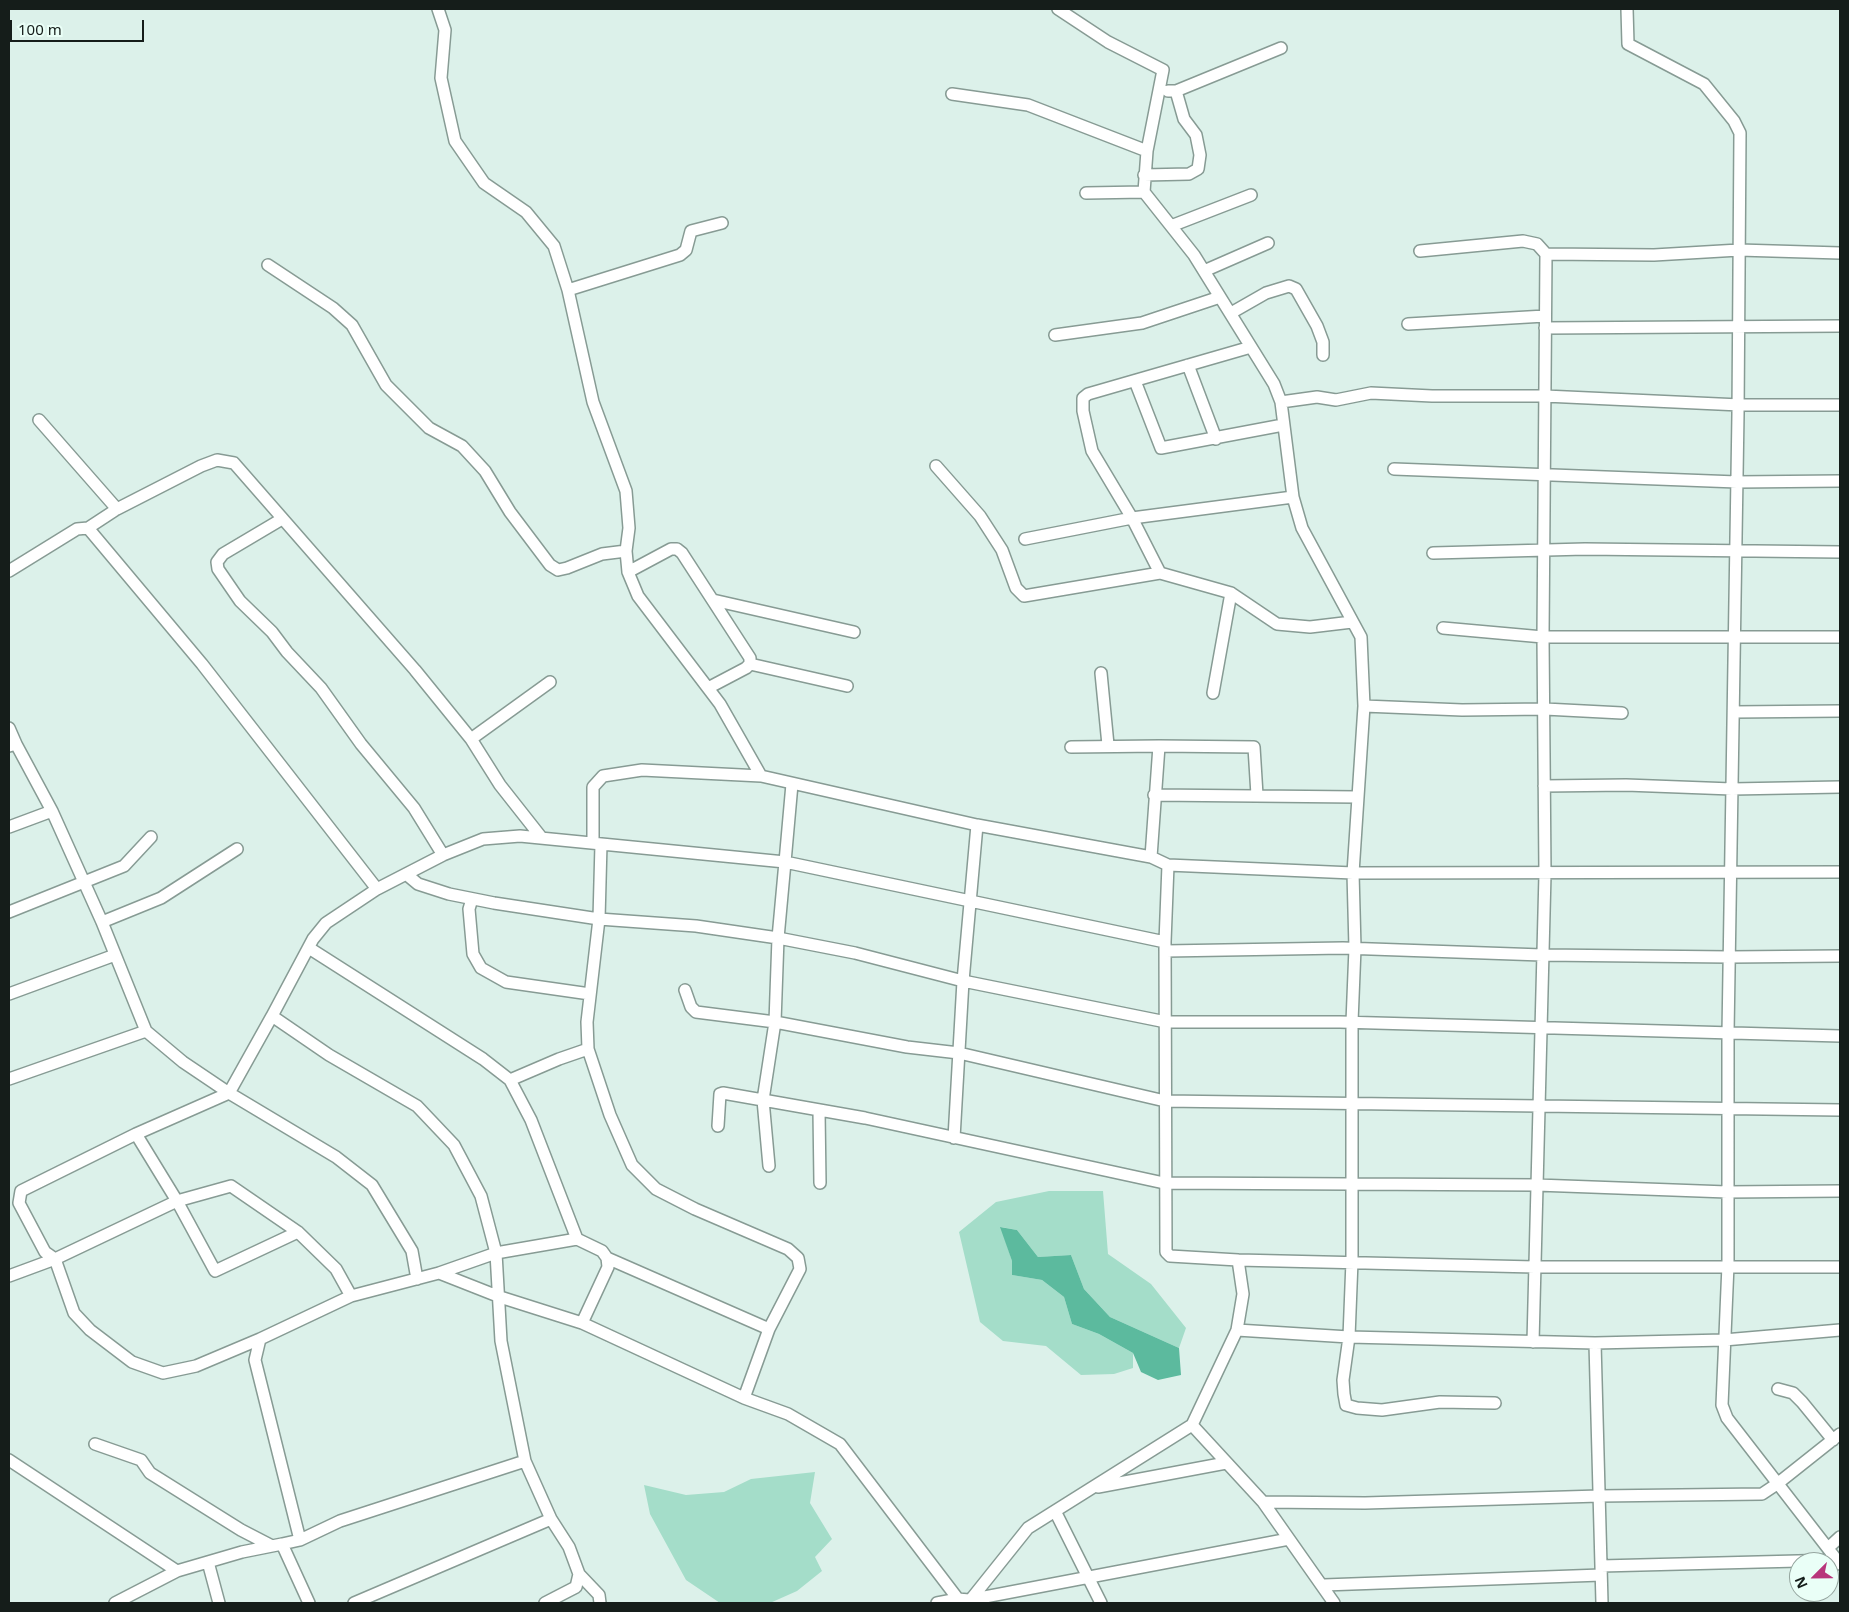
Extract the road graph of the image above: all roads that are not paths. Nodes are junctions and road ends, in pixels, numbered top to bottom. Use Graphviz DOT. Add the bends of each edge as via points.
graph roads {
  1 [pos="438,9"];
  2 [pos="1058,9"];
  3 [pos="1627,9"];
  4 [pos="1280,48"];
  5 [pos="1159,91"];
  6 [pos="1176,91"];
  7 [pos="952,94"];
  8 [pos="1147,151"];
  9 [pos="1144,175"];
  10 [pos="1144,192"];
  11 [pos="1086,193"];
  12 [pos="1251,195"];
  13 [pos="722,223"];
  14 [pos="1171,226"];
  15 [pos="1268,243"];
  16 [pos="1739,250"];
  17 [pos="1420,251"];
  18 [pos="1840,253"];
  19 [pos="1546,254"];
  20 [pos="268,265"];
  21 [pos="1204,271"];
  22 [pos="568,290"];
  23 [pos="1220,297"];
  24 [pos="1231,313"];
  25 [pos="1545,322"];
  26 [pos="1408,324"];
  27 [pos="1840,326"];
  28 [pos="1738,328"];
  29 [pos="1055,335"];
  30 [pos="1251,347"];
  31 [pos="1323,355"];
  32 [pos="1188,365"];
  33 [pos="1135,381"];
  34 [pos="1545,396"];
  35 [pos="1281,402"];
  36 [pos="1737,405"];
  37 [pos="1840,405"];
  38 [pos="39,420"];
  39 [pos="1283,425"];
  40 [pos="1216,439"];
  41 [pos="936,466"];
  42 [pos="1394,470"];
  43 [pos="1544,475"];
  44 [pos="1737,482"];
  45 [pos="1840,482"];
  46 [pos="1293,497"];
  47 [pos="117,509"];
  48 [pos="1132,518"];
  49 [pos="282,519"];
  50 [pos="88,528"];
  51 [pos="1025,539"];
  52 [pos="1544,549"];
  53 [pos="626,551"];
  54 [pos="1736,551"];
  55 [pos="1840,552"];
  56 [pos="1433,553"];
  57 [pos="9,571"];
  58 [pos="628,572"];
  59 [pos="1160,573"];
  60 [pos="1231,592"];
  61 [pos="713,600"];
  62 [pos="1352,622"];
  63 [pos="1443,628"];
  64 [pos="854,632"];
  65 [pos="1735,636"];
  66 [pos="1543,637"];
  67 [pos="1840,637"];
  68 [pos="750,664"];
  69 [pos="1101,673"];
  70 [pos="550,682"];
  71 [pos="847,686"];
  72 [pos="708,688"];
  73 [pos="1213,693"];
  74 [pos="1364,706"];
  75 [pos="1545,709"];
  76 [pos="1840,711"];
  77 [pos="1734,712"];
  78 [pos="1622,713"];
  79 [pos="9,728"];
  80 [pos="471,739"];
  81 [pos="12,745"];
  82 [pos="1108,745"];
  83 [pos="1159,746"];
  84 [pos="1071,747"];
  85 [pos="761,776"];
  86 [pos="792,784"];
  87 [pos="1544,786"];
  88 [pos="1840,787"];
  89 [pos="1732,789"];
  90 [pos="1257,794"];
  91 [pos="1154,795"];
  92 [pos="1357,797"];
  93 [pos="52,811"];
  94 [pos="976,825"];
  95 [pos="9,828"];
  96 [pos="151,836"];
  97 [pos="541,837"];
  98 [pos="597,843"];
  99 [pos="237,849"];
  100 [pos="443,855"];
  101 [pos="1152,857"];
  102 [pos="785,862"];
  103 [pos="1168,865"];
  104 [pos="1731,872"];
  105 [pos="1840,872"];
  106 [pos="1353,873"];
  107 [pos="406,874"];
  108 [pos="1546,874"];
  109 [pos="84,884"];
  110 [pos="377,889"];
  111 [pos="472,899"];
  112 [pos="970,900"];
  113 [pos="9,912"];
  114 [pos="598,919"];
  115 [pos="102,922"];
  116 [pos="778,938"];
  117 [pos="1166,946"];
  118 [pos="309,948"];
  119 [pos="1355,948"];
  120 [pos="1542,954"];
  121 [pos="116,955"];
  122 [pos="1840,956"];
  123 [pos="1730,957"];
  124 [pos="963,980"];
  125 [pos="685,990"];
  126 [pos="9,994"];
  127 [pos="590,994"];
  128 [pos="272,1016"];
  129 [pos="774,1022"];
  130 [pos="1166,1022"];
  131 [pos="1352,1022"];
  132 [pos="1541,1029"];
  133 [pos="146,1031"];
  134 [pos="1728,1034"];
  135 [pos="1840,1036"];
  136 [pos="588,1049"];
  137 [pos="959,1053"];
  138 [pos="9,1079"];
  139 [pos="510,1080"];
  140 [pos="229,1093"];
  141 [pos="764,1100"];
  142 [pos="1165,1100"];
  143 [pos="1353,1104"];
  144 [pos="1539,1104"];
  145 [pos="1728,1108"];
  146 [pos="1840,1110"];
  147 [pos="819,1112"];
  148 [pos="718,1126"];
  149 [pos="136,1134"];
  150 [pos="954,1138"];
  151 [pos="769,1166"];
  152 [pos="820,1183"];
  153 [pos="1164,1183"];
  154 [pos="1352,1184"];
  155 [pos="1537,1185"];
  156 [pos="21,1191"];
  157 [pos="1840,1191"];
  158 [pos="1727,1192"];
  159 [pos="9,1196"];
  160 [pos="176,1201"];
  161 [pos="298,1232"];
  162 [pos="577,1239"];
  163 [pos="496,1253"];
  164 [pos="607,1258"];
  165 [pos="55,1259"];
  166 [pos="1238,1260"];
  167 [pos="1352,1261"];
  168 [pos="1728,1265"];
  169 [pos="1535,1267"];
  170 [pos="1840,1267"];
  171 [pos="440,1273"];
  172 [pos="9,1276"];
  173 [pos="417,1279"];
  174 [pos="351,1296"];
  175 [pos="500,1297"];
  176 [pos="582,1323"];
  177 [pos="769,1329"];
  178 [pos="1237,1330"];
  179 [pos="1840,1330"];
  180 [pos="1349,1337"];
  181 [pos="260,1339"];
  182 [pos="1724,1340"];
  183 [pos="1533,1342"];
  184 [pos="1595,1343"];
  185 [pos="1778,1389"];
  186 [pos="744,1398"];
  187 [pos="1495,1403"];
  188 [pos="1192,1425"];
  189 [pos="1836,1437"];
  190 [pos="95,1444"];
  191 [pos="9,1460"];
  192 [pos="524,1461"];
  193 [pos="1226,1463"];
  194 [pos="1777,1484"];
  195 [pos="1091,1489"];
  196 [pos="1599,1496"];
  197 [pos="1263,1502"];
  198 [pos="1055,1511"];
  199 [pos="550,1519"];
  200 [pos="1840,1537"];
  201 [pos="1289,1539"];
  202 [pos="300,1540"];
  203 [pos="276,1545"];
  204 [pos="1828,1548"];
  205 [pos="1831,1552"];
  206 [pos="208,1562"];
  207 [pos="1789,1564"];
  208 [pos="177,1571"];
  209 [pos="1601,1571"];
  210 [pos="578,1574"];
  211 [pos="1088,1577"];
  212 [pos="1324,1586"];
  213 [pos="965,1601"];
  214 [pos="115,1603"];
  215 [pos="219,1603"];
  216 [pos="309,1603"];
  217 [pos="354,1603"];
  218 [pos="545,1603"];
  219 [pos="600,1603"];
  220 [pos="937,1603"];
  221 [pos="1101,1603"];
  222 [pos="1334,1603"];
  223 [pos="1602,1603"];
  1 -- 22 [label="street" via="445,30 441,78 455,141 484,183 526,212 554,246"];
  2 -- 5 [label="street" via="1108,42 1164,70"];
  3 -- 16 [label="street" via="1628,44 1704,84 1740,133"];
  4 -- 6 [label="street"];
  5 -- 6 [label="street"];
  5 -- 8 [label="street"];
  6 -- 9 [label="street" via="1184,119 1196,136 1200,155 1198,169 1189,174"];
  7 -- 8 [label="street" via="1028,105"];
  8 -- 9 [label="street"];
  9 -- 10 [label="street"];
  10 -- 11 [label="street"];
  10 -- 14 [label="street"];
  12 -- 14 [label="street"];
  13 -- 22 [label="street" via="691,231 686,250 680,255"];
  14 -- 21 [label="street"];
  15 -- 21 [label="street"];
  16 -- 18 [label="street"];
  16 -- 19 [label="street" via="1654,255"];
  16 -- 28 [label="street"];
  17 -- 19 [label="street" via="1523,241 1537,244"];
  19 -- 25 [label="street"];
  20 -- 53 [label="street" via="333,308 352,325 386,385 429,428 462,446 485,471 510,512 550,565 558,570 602,554"];
  21 -- 23 [label="street"];
  22 -- 53 [label="street" via="593,402 626,491 629,528"];
  23 -- 24 [label="street"];
  23 -- 29 [label="street" via="1142,323"];
  24 -- 30 [label="street"];
  24 -- 31 [label="street" via="1266,294 1289,286 1296,289 1317,326 1323,342"];
  25 -- 26 [label="street"];
  25 -- 28 [label="street"];
  25 -- 34 [label="street"];
  27 -- 28 [label="street"];
  28 -- 36 [label="street"];
  30 -- 32 [label="street"];
  30 -- 35 [label="street"];
  32 -- 33 [label="street"];
  32 -- 40 [label="street"];
  33 -- 40 [label="street" via="1161,448"];
  33 -- 48 [label="street" via="1083,398 1092,452"];
  34 -- 35 [label="street" via="1371,393 1336,400 1318,397"];
  34 -- 36 [label="street"];
  34 -- 43 [label="street"];
  35 -- 39 [label="street"];
  36 -- 37 [label="street"];
  36 -- 44 [label="street"];
  38 -- 47 [label="street"];
  39 -- 40 [label="street"];
  39 -- 46 [label="street"];
  41 -- 59 [label="street" via="980,516 1002,550 1016,588 1024,596"];
  42 -- 43 [label="street"];
  43 -- 44 [label="street"];
  43 -- 52 [label="street"];
  44 -- 45 [label="street"];
  44 -- 54 [label="street"];
  46 -- 48 [label="street"];
  46 -- 62 [label="street" via="1302,528"];
  47 -- 49 [label="street" via="217,460 234,463"];
  47 -- 50 [label="street"];
  48 -- 51 [label="street"];
  48 -- 59 [label="street"];
  49 -- 80 [label="street"];
  49 -- 100 [label="street" via="223,554 217,562 218,569 240,600 321,688 361,744 414,808"];
  50 -- 57 [label="street" via="77,529"];
  50 -- 110 [label="street" via="202,664"];
  52 -- 54 [label="street"];
  52 -- 56 [label="street"];
  52 -- 66 [label="street"];
  53 -- 58 [label="street"];
  54 -- 55 [label="street"];
  54 -- 65 [label="street"];
  58 -- 61 [label="street" via="671,549 677,549"];
  58 -- 72 [label="street" via="638,596"];
  59 -- 60 [label="street"];
  60 -- 62 [label="street" via="1277,624 1310,627"];
  60 -- 73 [label="street"];
  61 -- 64 [label="street"];
  61 -- 68 [label="street" via="750,658"];
  62 -- 74 [label="street" via="1361,636"];
  63 -- 66 [label="street"];
  65 -- 66 [label="street"];
  65 -- 67 [label="street"];
  65 -- 77 [label="street"];
  66 -- 75 [label="street"];
  68 -- 71 [label="street"];
  68 -- 72 [label="street"];
  69 -- 82 [label="street"];
  70 -- 80 [label="street"];
  72 -- 85 [label="street"];
  74 -- 75 [label="street"];
  74 -- 92 [label="street"];
  75 -- 78 [label="street"];
  75 -- 87 [label="street"];
  76 -- 77 [label="street"];
  77 -- 89 [label="street"];
  79 -- 81 [label="street"];
  80 -- 97 [label="street" via="500,785"];
  81 -- 93 [label="street"];
  82 -- 83 [label="street"];
  82 -- 84 [label="street"];
  83 -- 90 [label="street" via="1254,747"];
  83 -- 91 [label="street"];
  85 -- 86 [label="street"];
  85 -- 98 [label="street" via="642,770 603,776 593,787"];
  86 -- 94 [label="street"];
  86 -- 102 [label="street"];
  87 -- 89 [label="street" via="1626,784"];
  87 -- 108 [label="street"];
  88 -- 89 [label="street"];
  89 -- 104 [label="street"];
  90 -- 91 [label="street"];
  90 -- 92 [label="street"];
  91 -- 101 [label="street"];
  92 -- 106 [label="street"];
  93 -- 95 [label="street"];
  93 -- 109 [label="street"];
  94 -- 101 [label="street"];
  94 -- 112 [label="street"];
  96 -- 109 [label="street" via="124,866"];
  97 -- 98 [label="street"];
  97 -- 100 [label="street" via="483,840"];
  98 -- 102 [label="street"];
  98 -- 114 [label="street"];
  99 -- 115 [label="street" via="161,898"];
  100 -- 107 [label="street"];
  101 -- 103 [label="street"];
  102 -- 112 [label="street"];
  102 -- 116 [label="street"];
  103 -- 106 [label="street"];
  103 -- 117 [label="street"];
  104 -- 105 [label="street"];
  104 -- 108 [label="street"];
  104 -- 123 [label="street"];
  106 -- 108 [label="street"];
  106 -- 119 [label="street"];
  107 -- 110 [label="street"];
  107 -- 111 [label="street" via="418,884"];
  108 -- 120 [label="street"];
  109 -- 113 [label="street"];
  109 -- 115 [label="street"];
  110 -- 118 [label="street" via="326,923"];
  111 -- 114 [label="street"];
  111 -- 127 [label="street" via="469,909 473,954 481,968 506,982"];
  112 -- 117 [label="street"];
  112 -- 124 [label="street"];
  114 -- 116 [label="street" via="696,926"];
  114 -- 127 [label="street"];
  115 -- 121 [label="street"];
  116 -- 124 [label="street"];
  116 -- 129 [label="street"];
  117 -- 119 [label="street"];
  117 -- 130 [label="street"];
  118 -- 128 [label="street"];
  118 -- 139 [label="street" via="483,1059"];
  119 -- 120 [label="street"];
  119 -- 131 [label="street"];
  120 -- 123 [label="street"];
  120 -- 132 [label="street"];
  121 -- 126 [label="street"];
  121 -- 133 [label="street"];
  122 -- 123 [label="street"];
  123 -- 134 [label="street"];
  124 -- 130 [label="street"];
  124 -- 137 [label="street"];
  125 -- 129 [label="street" via="696,1012"];
  127 -- 136 [label="street"];
  128 -- 140 [label="street"];
  128 -- 163 [label="street" via="329,1055 417,1106 454,1145 481,1196"];
  129 -- 137 [label="street" via="907,1047"];
  129 -- 141 [label="street"];
  130 -- 131 [label="street"];
  130 -- 142 [label="street"];
  131 -- 132 [label="street"];
  131 -- 143 [label="street"];
  132 -- 134 [label="street"];
  132 -- 144 [label="street"];
  133 -- 138 [label="street"];
  133 -- 140 [label="street" via="183,1062"];
  134 -- 135 [label="street"];
  134 -- 145 [label="street"];
  136 -- 139 [label="street"];
  136 -- 177 [label="street" via="610,1115 632,1165 656,1188 695,1209 788,1249 798,1258 800,1269"];
  137 -- 142 [label="street"];
  137 -- 150 [label="street"];
  139 -- 162 [label="street" via="531,1120"];
  140 -- 149 [label="street"];
  140 -- 173 [label="street" via="336,1157 372,1185 412,1251"];
  141 -- 147 [label="street"];
  141 -- 148 [label="street" via="720,1094"];
  141 -- 151 [label="street"];
  142 -- 143 [label="street"];
  142 -- 153 [label="street"];
  143 -- 144 [label="street"];
  143 -- 154 [label="street"];
  144 -- 145 [label="street"];
  144 -- 155 [label="street"];
  145 -- 146 [label="street"];
  145 -- 158 [label="street"];
  147 -- 150 [label="street" via="865,1118"];
  147 -- 152 [label="street"];
  149 -- 156 [label="street"];
  149 -- 160 [label="street"];
  150 -- 153 [label="street"];
  153 -- 154 [label="street"];
  153 -- 166 [label="street" via="1166,1252 1170,1256"];
  154 -- 155 [label="street"];
  154 -- 167 [label="street"];
  155 -- 158 [label="street"];
  155 -- 169 [label="street"];
  156 -- 159 [label="street"];
  156 -- 165 [label="street" via="19,1203 45,1252"];
  157 -- 158 [label="street"];
  158 -- 168 [label="street"];
  160 -- 161 [label="street" via="231,1186"];
  160 -- 161 [label="street" via="215,1271"];
  160 -- 165 [label="street"];
  161 -- 174 [label="street" via="336,1269"];
  162 -- 163 [label="street"];
  162 -- 164 [label="street" via="602,1251"];
  163 -- 171 [label="street"];
  163 -- 175 [label="street"];
  164 -- 176 [label="street" via="608,1267"];
  164 -- 177 [label="street"];
  165 -- 172 [label="street"];
  165 -- 181 [label="street" via="74,1313 90,1330 132,1362 163,1373 196,1366"];
  166 -- 167 [label="street"];
  166 -- 178 [label="street" via="1243,1294"];
  167 -- 169 [label="street"];
  167 -- 180 [label="street"];
  168 -- 169 [label="street"];
  168 -- 170 [label="street"];
  168 -- 182 [label="street"];
  169 -- 183 [label="street"];
  171 -- 173 [label="street"];
  171 -- 175 [label="street"];
  173 -- 174 [label="street"];
  174 -- 181 [label="street"];
  175 -- 176 [label="street"];
  175 -- 192 [label="street" via="501,1342"];
  176 -- 186 [label="street"];
  177 -- 186 [label="street"];
  178 -- 180 [label="street"];
  178 -- 188 [label="street"];
  179 -- 182 [label="street"];
  180 -- 183 [label="street"];
  180 -- 187 [label="street" via="1343,1380 1346,1405 1382,1410 1440,1402"];
  181 -- 202 [label="street" via="254,1360"];
  182 -- 184 [label="street"];
  182 -- 194 [label="street" via="1722,1405 1727,1418"];
  183 -- 184 [label="street"];
  184 -- 196 [label="street"];
  185 -- 189 [label="street" via="1793,1394"];
  186 -- 213 [label="street" via="788,1414 840,1444"];
  188 -- 193 [label="street"];
  188 -- 195 [label="street"];
  189 -- 194 [label="street"];
  190 -- 203 [label="street" via="141,1460 150,1473 242,1530"];
  191 -- 208 [label="street"];
  192 -- 199 [label="street"];
  192 -- 202 [label="street" via="340,1521"];
  193 -- 195 [label="street"];
  193 -- 197 [label="street"];
  194 -- 196 [label="street" via="1762,1494"];
  194 -- 204 [label="street"];
  195 -- 198 [label="street"];
  196 -- 197 [label="street" via="1365,1503"];
  196 -- 209 [label="street"];
  197 -- 201 [label="street"];
  198 -- 211 [label="street"];
  198 -- 213 [label="street" via="1028,1528"];
  199 -- 210 [label="street" via="568,1547"];
  199 -- 217 [label="street"];
  200 -- 204 [label="street"];
  201 -- 211 [label="street"];
  201 -- 212 [label="street"];
  202 -- 203 [label="street"];
  203 -- 206 [label="street"];
  203 -- 216 [label="street"];
  204 -- 205 [label="street"];
  206 -- 208 [label="street"];
  206 -- 215 [label="street"];
  207 -- 209 [label="street"];
  208 -- 214 [label="street"];
  209 -- 212 [label="street"];
  209 -- 223 [label="street"];
  210 -- 218 [label="street" via="576,1587"];
  210 -- 219 [label="street" via="598,1595"];
  211 -- 213 [label="street"];
  211 -- 221 [label="street"];
  212 -- 222 [label="street"];
  213 -- 220 [label="street"];
}
